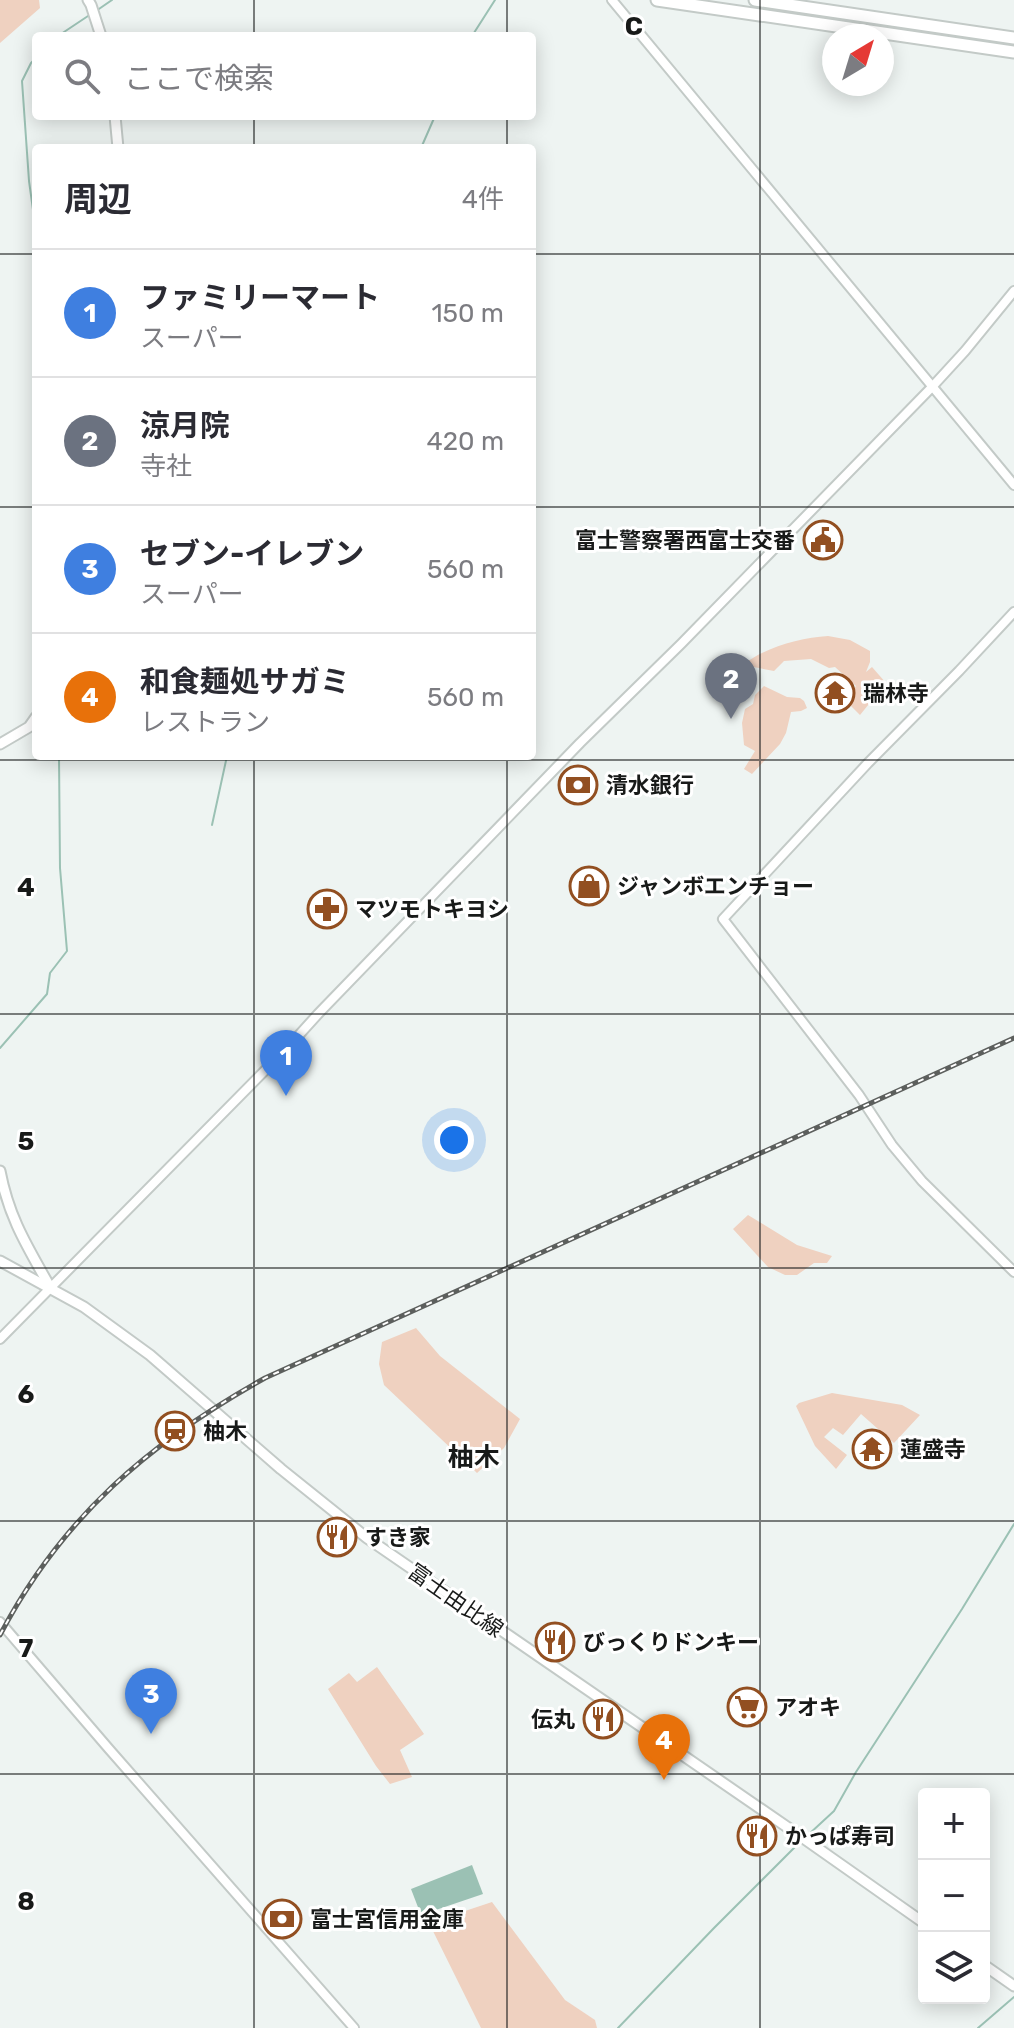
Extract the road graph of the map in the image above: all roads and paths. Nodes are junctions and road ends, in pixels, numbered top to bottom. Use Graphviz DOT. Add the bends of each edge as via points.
graph roads {
  1 [pos="88,0"];
  2 [pos="612,0"];
  3 [pos="755,0"];
  4 [pos="663,1"];
  5 [pos="100,32"];
  6 [pos="1014,38"];
  7 [pos="1014,52"];
  8 [pos="115,120"];
  9 [pos="118,144"];
  10 [pos="1014,291"];
  11 [pos="932,387"];
  12 [pos="1014,485"];
  13 [pos="1014,612"];
  14 [pos="32,723"];
  15 [pos="0,744"];
  16 [pos="0,1171"];
  17 [pos="0,1261"];
  18 [pos="1014,1272"];
  19 [pos="50,1287"];
  20 [pos="0,1339"];
  21 [pos="0,1622"];
  22 [pos="918,1919"];
  23 [pos="990,1969"];
  24 [pos="1014,1986"];
  25 [pos="354,2028"];
  1 -- 5 [label="main road"];
  2 -- 11 [label="street"];
  3 -- 6 [label="highway"];
  4 -- 7 [label="highway"];
  8 -- 9 [label="main road"];
  10 -- 11 [label="street"];
  11 -- 12 [label="street"];
  11 -- 19 [label="street"];
  13 -- 18 [label="street" via="723,919 892,1145"];
  14 -- 15 [label="main road"];
  16 -- 19 [label="main road" via="14,1221"];
  17 -- 19 [label="main road, 富士由比線"];
  19 -- 20 [label="street"];
  19 -- 22 [label="main road, 富士由比線" via="150,1355 367,1538"];
  21 -- 25 [label="street"];
  23 -- 24 [label="main road"];
}
